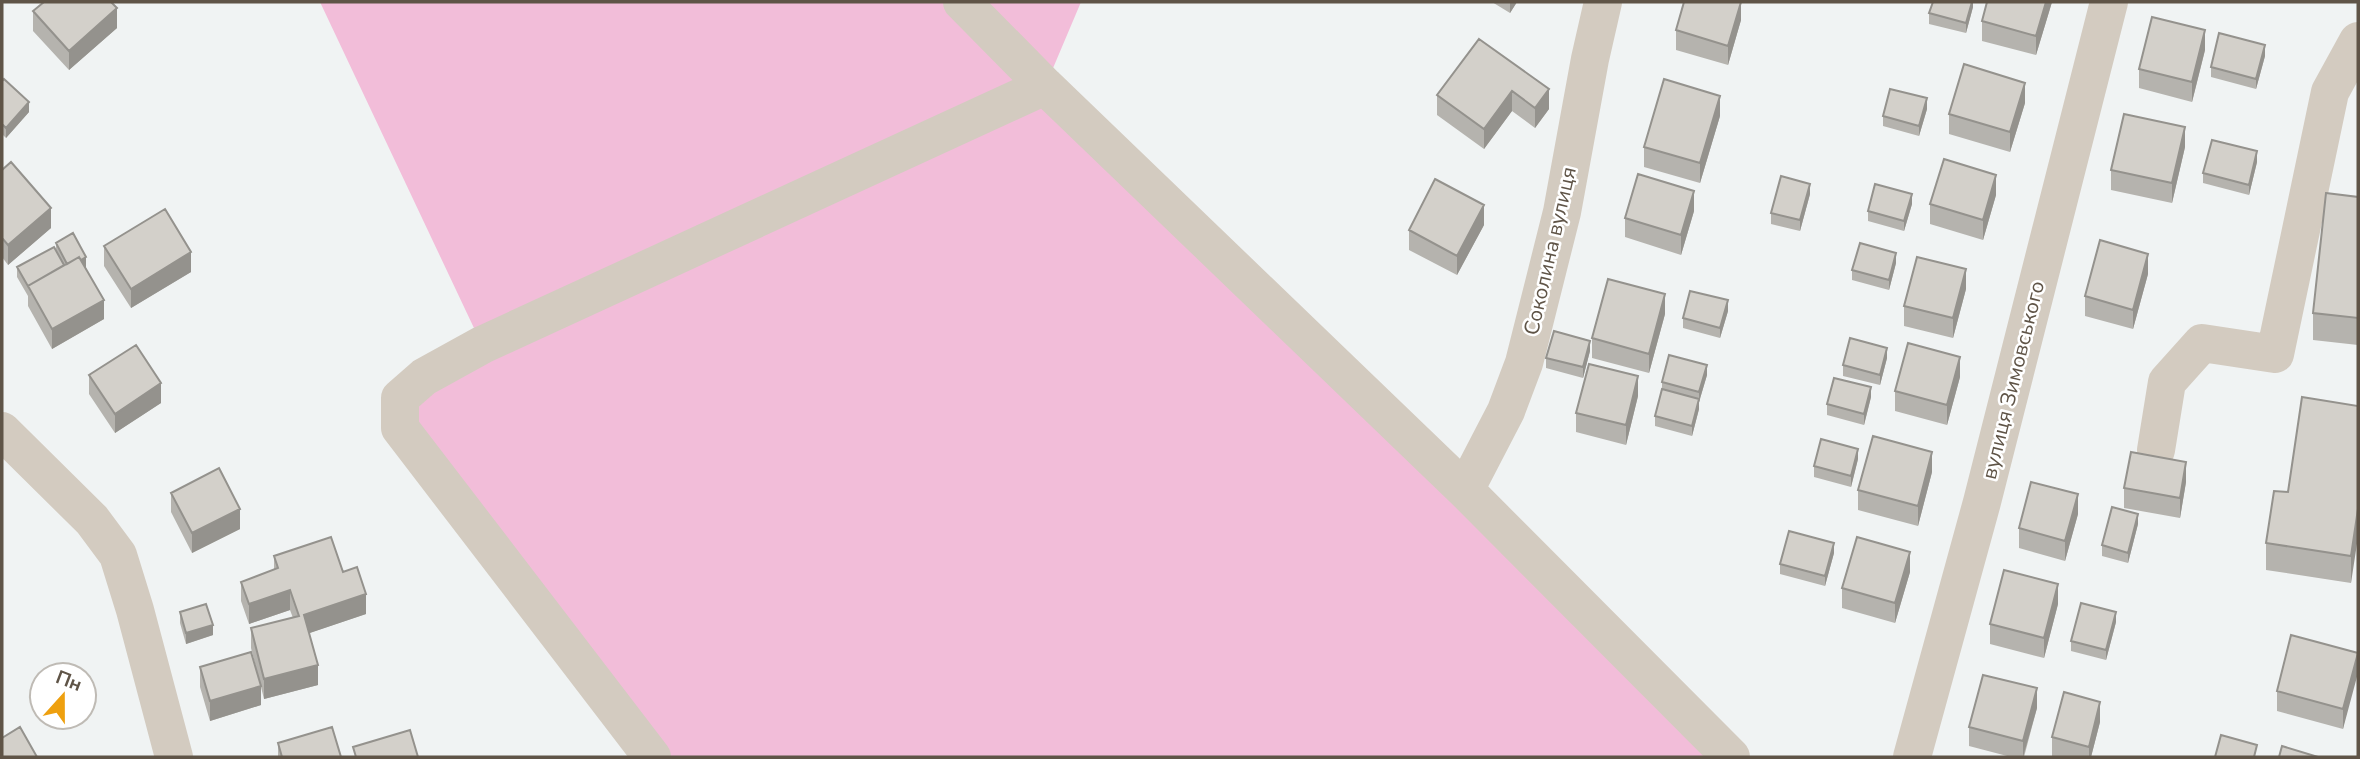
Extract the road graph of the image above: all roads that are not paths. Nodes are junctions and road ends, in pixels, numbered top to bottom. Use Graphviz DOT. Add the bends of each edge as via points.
graph roads {
  1 [pos="962,2"];
  2 [pos="1603,2"];
  3 [pos="2109,2"];
  4 [pos="2358,41"];
  5 [pos="1045,86"];
  6 [pos="2,431"];
  7 [pos="2157,450"];
  8 [pos="1465,490"];
  9 [pos="174,757"];
  10 [pos="652,757"];
  11 [pos="1731,757"];
  12 [pos="1912,757"];
  1 -- 5 [label="street"];
  2 -- 8 [label="street, Соколина вулиця" via="1562,212 1524,363 1506,411"];
  3 -- 12 [label="street, вулиця Зимовського"];
  4 -- 7 [label="street" via="2330,92 2275,354 2202,343 2167,382"];
  5 -- 8 [label="street"];
  5 -- 10 [label="street" via="482,345 424,377 400,398 400,428"];
  6 -- 9 [label="street" via="92,520 118,555"];
  8 -- 11 [label="street"];
}
